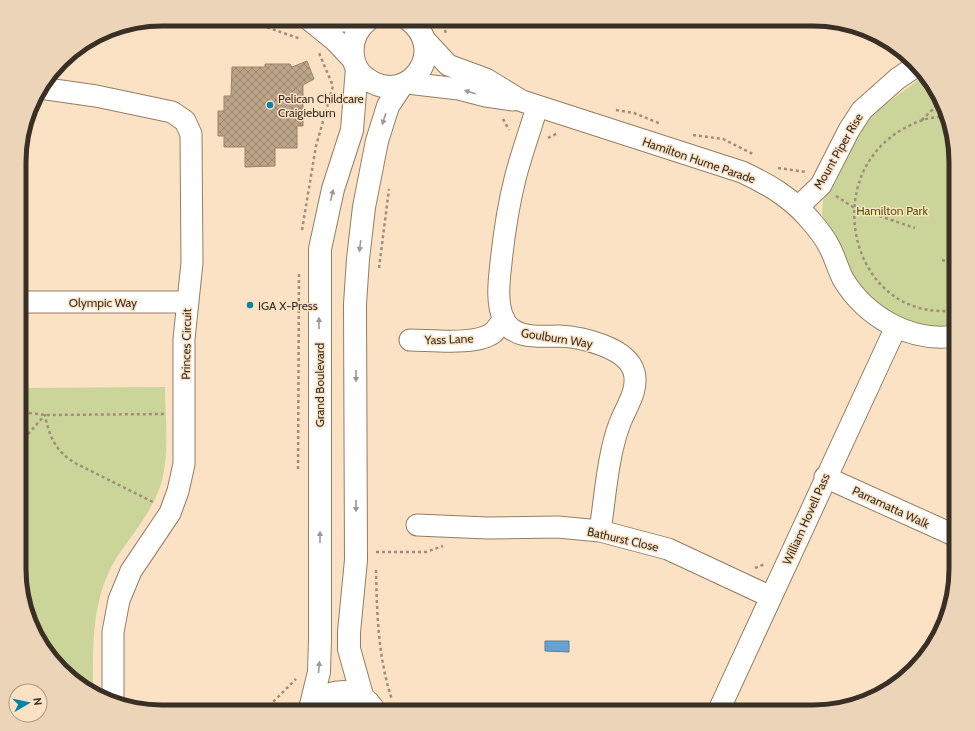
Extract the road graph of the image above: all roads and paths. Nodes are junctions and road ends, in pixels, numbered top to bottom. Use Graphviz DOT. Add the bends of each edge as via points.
graph roads {
  1 [pos="318,26"];
  2 [pos="363,26"];
  3 [pos="424,31"];
  4 [pos="355,63"];
  5 [pos="912,69"];
  6 [pos="404,84"];
  7 [pos="47,89"];
  8 [pos="530,104"];
  9 [pos="936,105"];
  10 [pos="500,116"];
  11 [pos="942,118"];
  12 [pos="922,120"];
  13 [pos="564,133"];
  14 [pos="530,134"];
  15 [pos="390,185"];
  16 [pos="821,185"];
  17 [pos="798,207"];
  18 [pos="853,207"];
  19 [pos="915,228"];
  20 [pos="942,260"];
  21 [pos="949,262"];
  22 [pos="379,270"];
  23 [pos="26,302"];
  24 [pos="187,302"];
  25 [pos="949,310"];
  26 [pos="504,320"];
  27 [pos="896,327"];
  28 [pos="949,336"];
  29 [pos="410,340"];
  30 [pos="167,406"];
  31 [pos="26,410"];
  32 [pos="167,414"];
  33 [pos="45,415"];
  34 [pos="167,421"];
  35 [pos="26,436"];
  36 [pos="825,477"];
  37 [pos="158,496"];
  38 [pos="417,525"];
  39 [pos="600,531"];
  40 [pos="949,533"];
  41 [pos="376,545"];
  42 [pos="448,546"];
  43 [pos="376,552"];
  44 [pos="376,560"];
  45 [pos="768,561"];
  46 [pos="376,567"];
  47 [pos="737,582"];
  48 [pos="771,597"];
  49 [pos="113,696"];
  50 [pos="310,705"];
  51 [pos="313,705"];
  52 [pos="377,705"];
  53 [pos="721,705"];
  1 -- 4 [label="street" via="336,40"];
  2 -- 4 [label="street, Grand Boulevard" via="354,39"];
  3 -- 6 [label="street" via="426,52 423,65 416,75"];
  3 -- 8 [label="street, Hamilton Hume Parade" via="448,65 486,79"];
  4 -- 6 [label="street" via="363,77 377,85 392,87"];
  50 -- 4 [label="street, Grand Boulevard, one-way" via="318,672 320,639 320,249 333,189 352,130"];
  5 -- 16 [label="street, Mount Piper Rise" via="897,78 862,110 845,136"];
  8 -- 6 [label="street, Hamilton Hume Parade, one-way" via="459,89"];
  6 -- 52 [label="street, one-way" via="388,106 377,141 364,207 355,304 356,560 349,649"];
  7 -- 24 [label="street, Princes Circuit" via="157,108 172,112 185,121 191,134 192,172 192,263"];
  8 -- 14 [label="street"];
  8 -- 17 [label="street, Hamilton Hume Parade" via="742,172 779,191"];
  9 -- 12 [label="path"];
  10 -- 14 [label="path" via="510,130"];
  11 -- 12 [label="path"];
  12 -- 18 [label="path" via="895,133 879,147 858,185"];
  13 -- 14 [label="path" via="553,135 546,140"];
  14 -- 26 [label="street" via="515,178 505,228 499,283 499,298"];
  15 -- 22 [label="path"];
  16 -- 17 [label="street, Mount Piper Rise"];
  16 -- 18 [label="path"];
  17 -- 27 [label="street, Hamilton Hume Parade" via="829,247 851,291 864,305"];
  18 -- 19 [label="path"];
  18 -- 25 [label="path" via="861,255 867,267 885,287 914,307"];
  20 -- 21 [label="path"];
  23 -- 24 [label="street, Olympic Way"];
  24 -- 49 [label="street, Princes Circuit" via="184,339 185,448 182,478 170,514 135,565 119,600 113,632"];
  26 -- 29 [label="street, Yass Lane" via="483,338"];
  26 -- 39 [label="street, Goulburn Way" via="521,334 584,340 616,351 628,360 634,370 634,391 619,425"];
  27 -- 28 [label="street, Hamilton Hume Parade" via="931,336"];
  27 -- 36 [label="street, William Hovell Pass"];
  30 -- 32 [label="path"];
  31 -- 33 [label="path"];
  32 -- 33 [label="path"];
  32 -- 34 [label="path"];
  33 -- 35 [label="path"];
  33 -- 37 [label="path" via="53,442 68,459 156,503"];
  36 -- 40 [label="street, Parramatta Walk"];
  36 -- 48 [label="street, William Hovell Pass"];
  38 -- 39 [label="street, Bathurst Close" via="487,528 558,527"];
  39 -- 47 [label="street, Bathurst Close" via="668,550"];
  41 -- 43 [label="path"];
  42 -- 43 [label="path" via="426,552"];
  43 -- 44 [label="path"];
  45 -- 47 [label="path" via="755,568 744,565"];
  46 -- 52 [label="path" via="379,641 383,668"];
  47 -- 48 [label="street, Bathurst Close"];
  48 -- 53 [label="street, William Hovell Pass"];
  51 -- 52 [label="street" via="320,698 336,692 353,694"];
}
